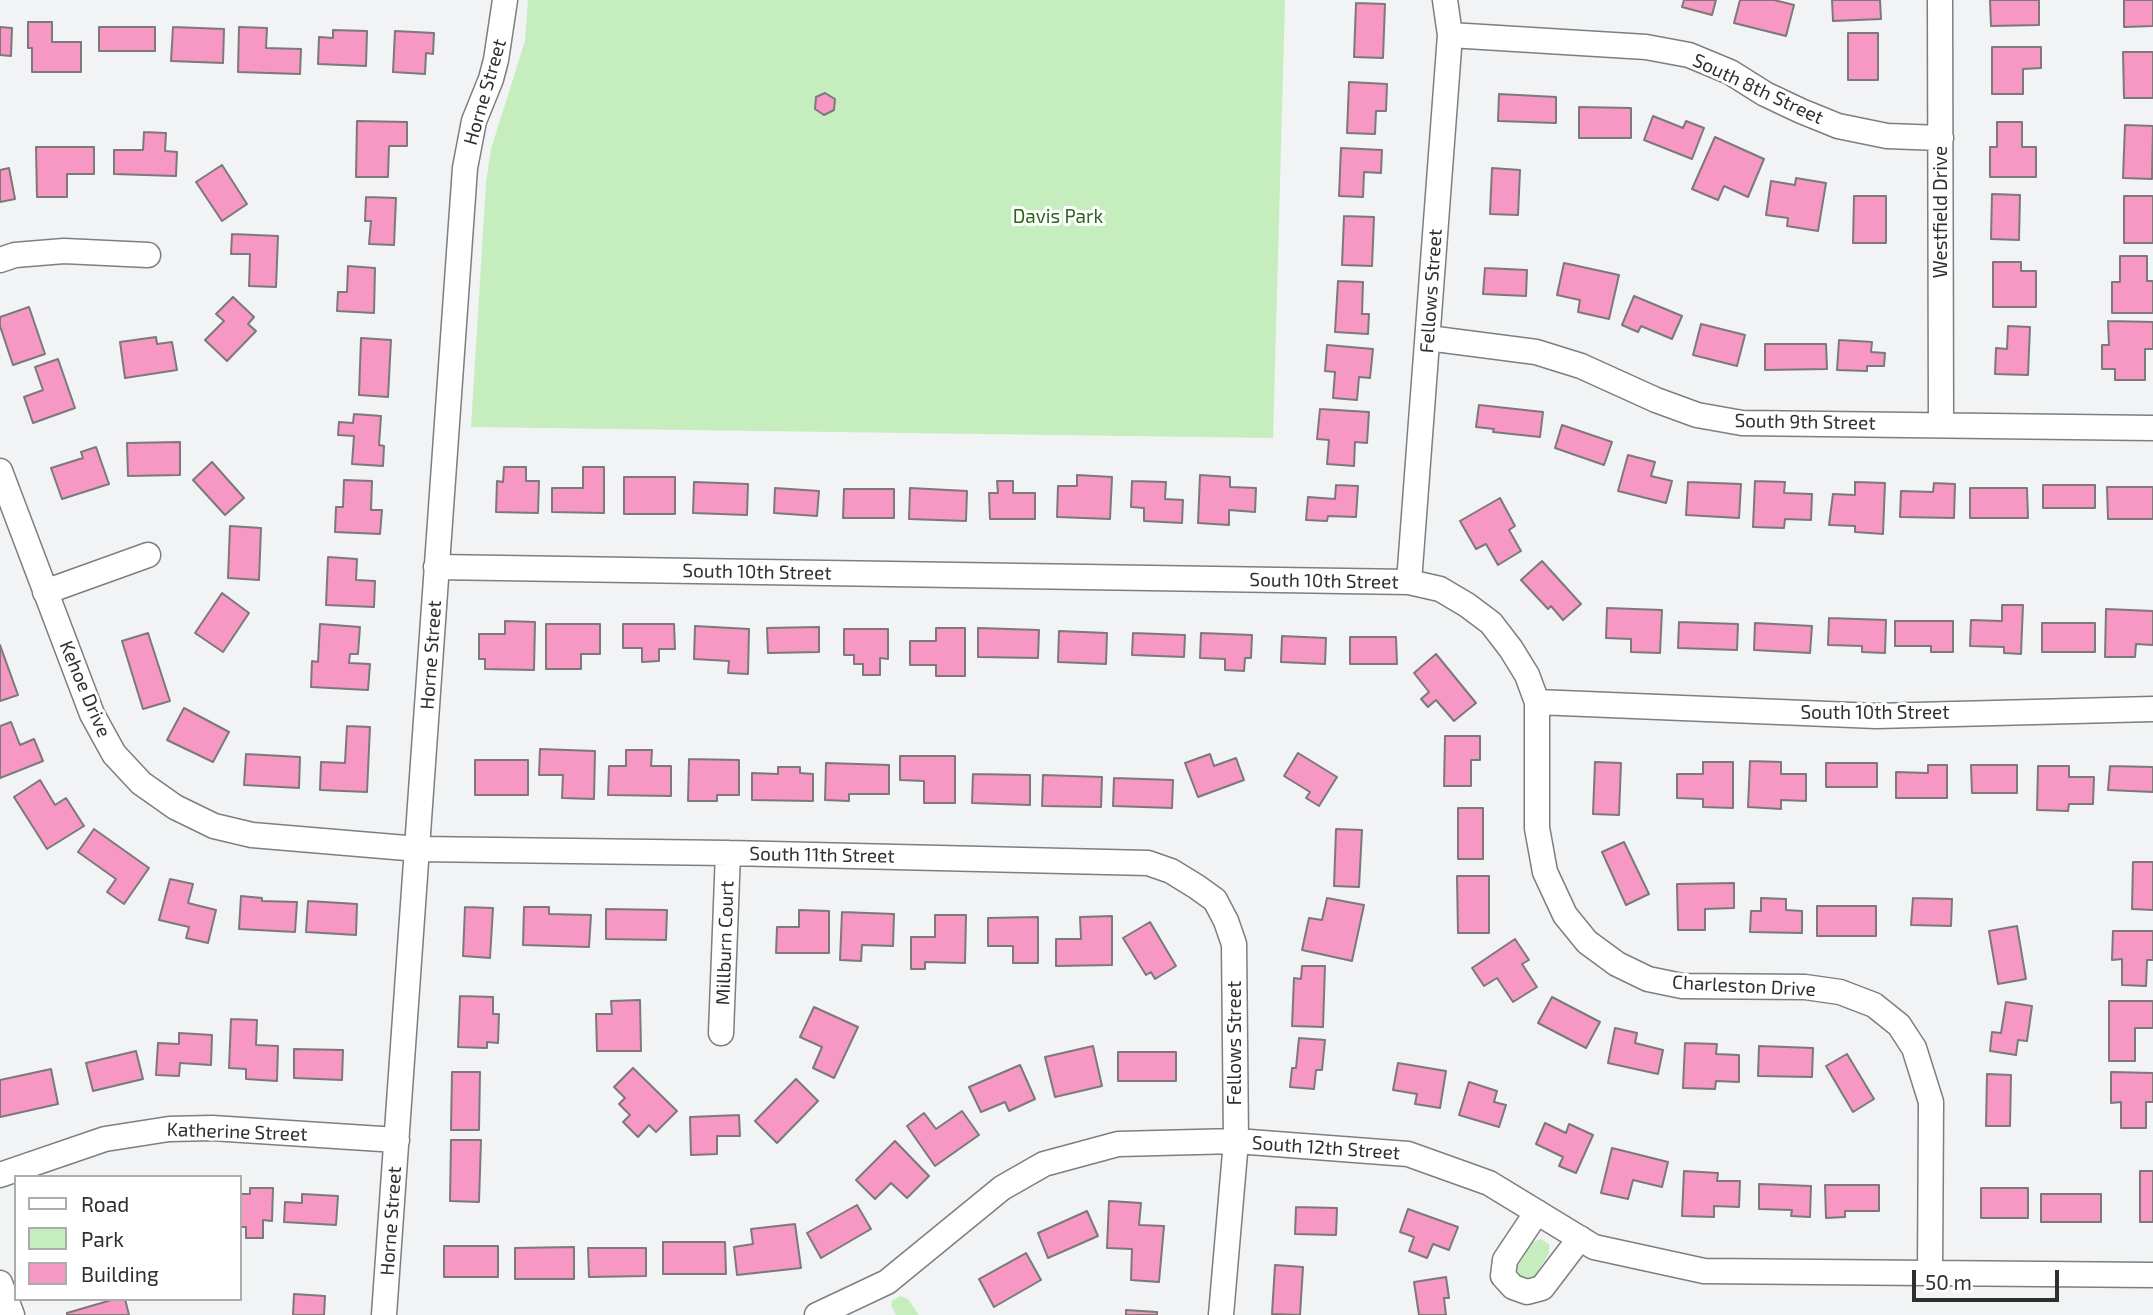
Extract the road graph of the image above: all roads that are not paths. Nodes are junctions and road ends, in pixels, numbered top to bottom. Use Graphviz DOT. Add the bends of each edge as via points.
graph roads {
  1 [pos="505,0"];
  2 [pos="1445,0"];
  3 [pos="1940,0"];
  4 [pos="1450,35"];
  5 [pos="1941,138"];
  6 [pos="148,255"];
  7 [pos="0,260"];
  8 [pos="1428,338"];
  9 [pos="1941,425"];
  10 [pos="2153,428"];
  11 [pos="0,471"];
  12 [pos="148,555"];
  13 [pos="436,566"];
  14 [pos="1409,582"];
  15 [pos="45,592"];
  16 [pos="1537,702"];
  17 [pos="2153,709"];
  18 [pos="418,849"];
  19 [pos="728,853"];
  20 [pos="1215,901"];
  21 [pos="721,1033"];
  22 [pos="397,1140"];
  23 [pos="1236,1141"];
  24 [pos="0,1175"];
  25 [pos="1537,1212"];
  26 [pos="1580,1238"];
  27 [pos="1930,1274"];
  28 [pos="2153,1275"];
  29 [pos="0,1283"];
  30 [pos="12,1315"];
  31 [pos="384,1315"];
  32 [pos="817,1315"];
  33 [pos="1221,1315"];
  1 -- 13 [label="street, Horne Street" via="496,60 474,121 465,168"];
  2 -- 4 [label="street, Fellows Street"];
  3 -- 5 [label="street, Westfield Drive"];
  4 -- 5 [label="street, South 8th Street" via="1646,47 1689,55 1838,126 1887,136"];
  4 -- 8 [label="street, Fellows Street"];
  5 -- 9 [label="street, Westfield Drive"];
  6 -- 7 [label="street" via="64,251"];
  8 -- 9 [label="street, South 9th Street" via="1536,352 1697,415 1742,423"];
  8 -- 14 [label="street, Fellows Street"];
  9 -- 10 [label="street, South 9th Street"];
  11 -- 15 [label="street, Kehoe Drive"];
  12 -- 15 [label="street"];
  13 -- 14 [label="street, South 10th Street"];
  13 -- 18 [label="street, Horne Street"];
  14 -- 16 [label="street, South 10th Street" via="1440,589 1492,624 1527,675"];
  15 -- 18 [label="street, Kehoe Drive" via="92,714 114,754 141,783 174,807 214,826 251,835"];
  16 -- 17 [label="street, South 10th Street" via="1876,716"];
  16 -- 27 [label="street, Charleston Drive" via="1538,828 1545,872 1565,915 1587,942 1648,979 1682,986 1805,987 1840,992 1874,1005 1899,1025 1914,1048 1931,1102"];
  18 -- 19 [label="street, South 11th Street"];
  18 -- 22 [label="street, Horne Street"];
  19 -- 20 [label="street, South 11th Street" via="1148,863 1171,871"];
  19 -- 21 [label="street, Millburn Court"];
  20 -- 23 [label="street, Fellows Street" via="1234,944"];
  22 -- 24 [label="street, Katherine Street" via="169,1129 105,1139"];
  22 -- 31 [label="street, Horne Street"];
  23 -- 25 [label="street, South 12th Street" via="1408,1154 1489,1183"];
  23 -- 32 [label="street, South 12th Street" via="1118,1144 1044,1164 1002,1188 887,1282"];
  23 -- 33 [label="street, Fellows Street"];
  25 -- 26 [label="street, South 12th Street"];
  25 -- 26 [label="street" via="1505,1260 1503,1276 1513,1287 1527,1292 1542,1288"];
  26 -- 27 [label="street, South 12th Street" via="1594,1247 1704,1271"];
  27 -- 28 [label="street, South 12th Street"];
  29 -- 30 [label="street"];
}
